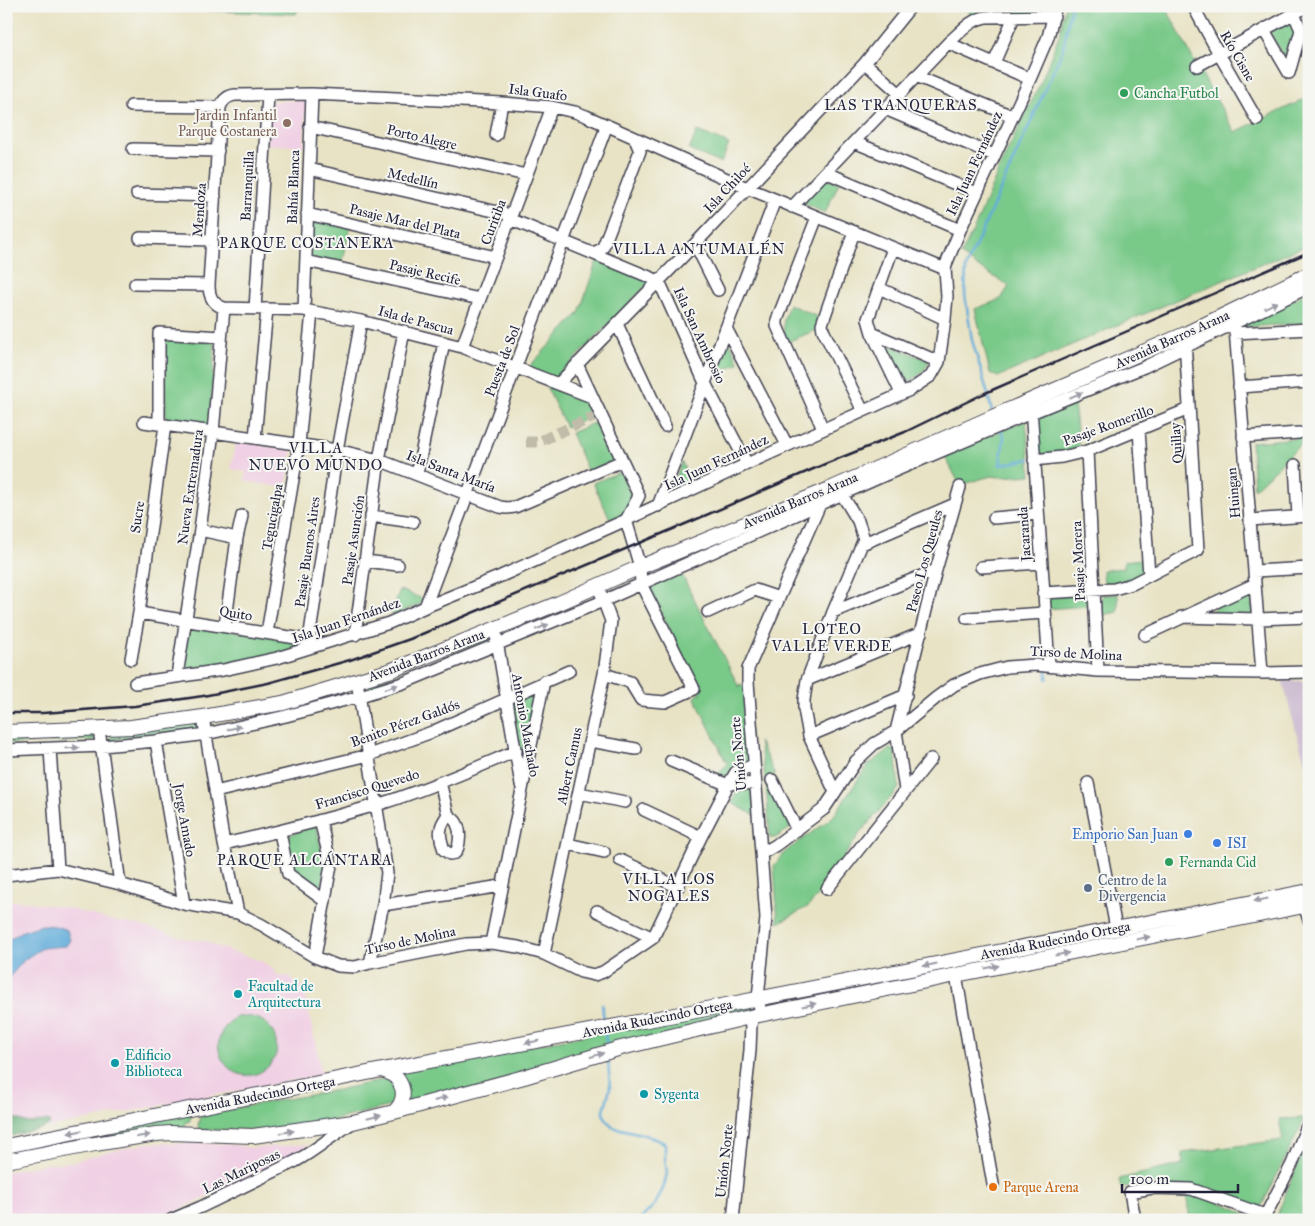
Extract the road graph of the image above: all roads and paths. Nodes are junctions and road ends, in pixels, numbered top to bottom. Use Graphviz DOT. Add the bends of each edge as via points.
graph roads {
  1 [pos="911,6"];
  2 [pos="1308,6"];
  3 [pos="1196,7"];
  4 [pos="1055,11"];
  5 [pos="1294,14"];
  6 [pos="1014,17"];
  7 [pos="1264,30"];
  8 [pos="948,43"];
  9 [pos="1219,54"];
  10 [pos="865,63"];
  11 [pos="994,63"];
  12 [pos="1197,66"];
  13 [pos="916,76"];
  14 [pos="1030,79"];
  15 [pos="312,94"];
  16 [pos="900,94"];
  17 [pos="268,95"];
  18 [pos="502,102"];
  19 [pos="131,106"];
  20 [pos="220,107"];
  21 [pos="552,107"];
  22 [pos="885,109"];
  23 [pos="1012,116"];
  24 [pos="1258,120"];
  25 [pos="607,125"];
  26 [pos="310,127"];
  27 [pos="496,135"];
  28 [pos="635,138"];
  29 [pos="854,142"];
  30 [pos="134,149"];
  31 [pos="218,151"];
  32 [pos="994,155"];
  33 [pos="309,170"];
  34 [pos="825,172"];
  35 [pos="526,175"];
  36 [pos="747,188"];
  37 [pos="977,193"];
  38 [pos="137,194"];
  39 [pos="215,196"];
  40 [pos="775,200"];
  41 [pos="792,207"];
  42 [pos="307,214"];
  43 [pos="510,217"];
  44 [pos="817,217"];
  45 [pos="960,230"];
  46 [pos="854,232"];
  47 [pos="140,238"];
  48 [pos="212,240"];
  49 [pos="563,241"];
  50 [pos="695,244"];
  51 [pos="893,248"];
  52 [pos="593,253"];
  53 [pos="496,257"];
  54 [pos="306,261"];
  55 [pos="945,269"];
  56 [pos="1309,274"];
  57 [pos="659,281"];
  58 [pos="135,284"];
  59 [pos="209,285"];
  60 [pos="1309,287"];
  61 [pos="879,288"];
  62 [pos="718,290"];
  63 [pos="480,299"];
  64 [pos="224,308"];
  65 [pos="255,309"];
  66 [pos="267,309"];
  67 [pos="308,311"];
  68 [pos="945,319"];
  69 [pos="361,321"];
  70 [pos="1234,322"];
  71 [pos="616,324"];
  72 [pos="726,328"];
  73 [pos="1309,328"];
  74 [pos="404,331"];
  75 [pos="872,333"];
  76 [pos="221,337"];
  77 [pos="1185,341"];
  78 [pos="444,342"];
  79 [pos="462,347"];
  80 [pos="939,362"];
  81 [pos="577,364"];
  82 [pos="515,368"];
  83 [pos="306,376"];
  84 [pos="1309,382"];
  85 [pos="705,383"];
  86 [pos="558,384"];
  87 [pos="1239,387"];
  88 [pos="901,393"];
  89 [pos="592,396"];
  90 [pos="1030,407"];
  91 [pos="1189,409"];
  92 [pos="863,411"];
  93 [pos="144,422"];
  94 [pos="162,425"];
  95 [pos="665,426"];
  96 [pos="822,429"];
  97 [pos="1139,430"];
  98 [pos="213,432"];
  99 [pos="1299,434"];
  100 [pos="1244,437"];
  101 [pos="255,438"];
  102 [pos="299,444"];
  103 [pos="787,445"];
  104 [pos="337,450"];
  105 [pos="1088,451"];
  106 [pos="379,460"];
  107 [pos="1034,460"];
  108 [pos="622,462"];
  109 [pos="747,464"];
  110 [pos="1294,465"];
  111 [pos="417,474"];
  112 [pos="960,487"];
  113 [pos="467,494"];
  114 [pos="828,495"];
  115 [pos="955,504"];
  116 [pos="658,506"];
  117 [pos="1038,514"];
  118 [pos="796,515"];
  119 [pos="242,516"];
  120 [pos="372,516"];
  121 [pos="1304,516"];
  122 [pos="994,518"];
  123 [pos="626,520"];
  124 [pos="1250,520"];
  125 [pos="413,522"];
  126 [pos="812,522"];
  127 [pos="200,530"];
  128 [pos="237,538"];
  129 [pos="862,544"];
  130 [pos="365,561"];
  131 [pos="1041,563"];
  132 [pos="398,564"];
  133 [pos="981,567"];
  134 [pos="640,568"];
  135 [pos="1309,568"];
  136 [pos="936,570"];
  137 [pos="1254,571"];
  138 [pos="1148,575"];
  139 [pos="641,584"];
  140 [pos="1255,584"];
  141 [pos="598,586"];
  142 [pos="1094,590"];
  143 [pos="1043,593"];
  144 [pos="779,598"];
  145 [pos="603,602"];
  146 [pos="424,607"];
  147 [pos="708,612"];
  148 [pos="834,612"];
  149 [pos="139,613"];
  150 [pos="1045,613"];
  151 [pos="1181,617"];
  152 [pos="1309,617"];
  153 [pos="967,618"];
  154 [pos="1258,619"];
  155 [pos="186,620"];
  156 [pos="224,626"];
  157 [pos="495,629"];
  158 [pos="267,633"];
  159 [pos="921,633"];
  160 [pos="355,635"];
  161 [pos="1145,635"];
  162 [pos="309,640"];
  163 [pos="328,643"];
  164 [pos="498,645"];
  165 [pos="131,659"];
  166 [pos="1049,665"];
  167 [pos="178,669"];
  168 [pos="569,671"];
  169 [pos="1098,671"];
  170 [pos="1309,672"];
  171 [pos="1262,673"];
  172 [pos="604,674"];
  173 [pos="808,680"];
  174 [pos="357,681"];
  175 [pos="544,681"];
  176 [pos="135,683"];
  177 [pos="906,695"];
  178 [pos="360,696"];
  179 [pos="507,699"];
  180 [pos="284,710"];
  181 [pos="203,717"];
  182 [pos="99,728"];
  183 [pos="896,730"];
  184 [pos="6,732"];
  185 [pos="206,734"];
  186 [pos="809,736"];
  187 [pos="156,741"];
  188 [pos="590,741"];
  189 [pos="102,746"];
  190 [pos="50,749"];
  191 [pos="636,749"];
  192 [pos="6,750"];
  193 [pos="516,752"];
  194 [pos="369,755"];
  195 [pos="931,759"];
  196 [pos="671,761"];
  197 [pos="754,765"];
  198 [pos="772,780"];
  199 [pos="440,782"];
  200 [pos="1088,783"];
  201 [pos="756,784"];
  202 [pos="728,785"];
  203 [pos="905,790"];
  204 [pos="522,791"];
  205 [pos="215,792"];
  206 [pos="835,792"];
  207 [pos="579,793"];
  208 [pos="624,802"];
  209 [pos="376,805"];
  210 [pos="644,810"];
  211 [pos="448,815"];
  212 [pos="320,820"];
  213 [pos="797,830"];
  214 [pos="280,832"];
  215 [pos="701,837"];
  216 [pos="224,844"];
  217 [pos="568,844"];
  218 [pos="604,852"];
  219 [pos="761,854"];
  220 [pos="620,860"];
  221 [pos="58,869"];
  222 [pos="6,874"];
  223 [pos="120,884"];
  224 [pos="502,886"];
  225 [pos="678,887"];
  226 [pos="827,889"];
  227 [pos="1309,890"];
  228 [pos="324,901"];
  229 [pos="184,904"];
  230 [pos="383,906"];
  231 [pos="1308,906"];
  232 [pos="597,911"];
  233 [pos="238,913"];
  234 [pos="1309,920"];
  235 [pos="1116,928"];
  236 [pos="653,938"];
  237 [pos="491,943"];
  238 [pos="1096,947"];
  239 [pos="544,954"];
  240 [pos="978,955"];
  241 [pos="315,957"];
  242 [pos="370,963"];
  243 [pos="956,974"];
  244 [pos="758,998"];
  245 [pos="758,1015"];
  246 [pos="382,1070"];
  247 [pos="223,1103"];
  248 [pos="394,1112"];
  249 [pos="1309,1121"];
  250 [pos="353,1122"];
  251 [pos="322,1127"];
  252 [pos="196,1134"];
  253 [pos="322,1145"];
  254 [pos="6,1146"];
  255 [pos="6,1160"];
  256 [pos="993,1184"];
  257 [pos="1264,1217"];
  258 [pos="171,1220"];
  259 [pos="733,1220"];
  260 [pos="1135,1220"];
  1 -- 10 [label="street, Isla Chiloé"];
  2 -- 5 [label="street"];
  3 -- 9 [label="street, Río Cisne"];
  4 -- 6 [label="street"];
  4 -- 14 [label="street, Isla Juan Fernández"];
  5 -- 7 [label="street"];
  5 -- 7 [label="street" via="1301,30 1289,74"];
  6 -- 8 [label="street" via="978,18"];
  6 -- 11 [label="street"];
  7 -- 9 [label="street"];
  8 -- 11 [label="street"];
  8 -- 13 [label="street"];
  9 -- 12 [label="street"];
  9 -- 24 [label="street, Río Cisne"];
  10 -- 16 [label="street"];
  10 -- 36 [label="street, Isla Chiloé"];
  11 -- 14 [label="street"];
  13 -- 16 [label="street"];
  13 -- 23 [label="street"];
  14 -- 23 [label="street, Isla Juan Fernández"];
  15 -- 17 [label="street, Isla Guafo"];
  15 -- 18 [label="street, Isla Guafo"];
  15 -- 26 [label="street, Bahía Blanca"];
  16 -- 22 [label="street"];
  17 -- 20 [label="street, Isla Guafo" via="231,96 224,99"];
  17 -- 65 [label="street, Barranquilla"];
  18 -- 21 [label="street, Isla Guafo"];
  18 -- 27 [label="street"];
  19 -- 20 [label="street"];
  20 -- 31 [label="street, Mendoza"];
  21 -- 25 [label="street, Isla Guafo"];
  21 -- 35 [label="street, Curitiba"];
  22 -- 29 [label="street"];
  22 -- 32 [label="street"];
  23 -- 32 [label="street, Isla Juan Fernández"];
  25 -- 28 [label="street, Isla Guafo"];
  25 -- 49 [label="street, Puesta de Sol"];
  26 -- 33 [label="street, Bahía Blanca"];
  26 -- 35 [label="street, Porto Alegre"];
  28 -- 36 [label="street, Isla Guafo"];
  28 -- 52 [label="street" via="640,151 603,247"];
  29 -- 34 [label="street"];
  29 -- 37 [label="street"];
  30 -- 31 [label="street"];
  31 -- 39 [label="street, Mendoza"];
  32 -- 37 [label="street, Isla Juan Fernández"];
  33 -- 42 [label="street, Bahía Blanca"];
  33 -- 43 [label="street, Medellín"];
  34 -- 41 [label="street"];
  34 -- 45 [label="street"];
  35 -- 43 [label="street, Curitiba"];
  36 -- 40 [label="street, Isla Guafo"];
  36 -- 50 [label="street, Isla Chiloé"];
  37 -- 45 [label="street, Isla Juan Fernández"];
  38 -- 39 [label="street"];
  39 -- 48 [label="street, Mendoza"];
  40 -- 41 [label="street, Isla Guafo"];
  40 -- 72 [label="street"];
  41 -- 44 [label="street, Isla Guafo"];
  42 -- 53 [label="street, Pasaje Mar del Plata"];
  42 -- 54 [label="street, Bahía Blanca"];
  43 -- 49 [label="street, Isla San Ambrosio"];
  43 -- 53 [label="street, Curitiba"];
  44 -- 46 [label="street, Isla Guafo"];
  44 -- 96 [label="street" via="777,326"];
  45 -- 55 [label="street, Isla Juan Fernández"];
  46 -- 51 [label="street, Isla Guafo"];
  46 -- 92 [label="street" via="822,324"];
  47 -- 48 [label="street"];
  48 -- 59 [label="street, Mendoza"];
  49 -- 52 [label="street, Isla San Ambrosio"];
  49 -- 82 [label="street, Puesta de Sol"];
  50 -- 57 [label="street, Isla Chiloé"];
  50 -- 62 [label="street"];
  51 -- 55 [label="street, Isla Guafo"];
  51 -- 61 [label="street"];
  52 -- 57 [label="street, Isla San Ambrosio"];
  53 -- 63 [label="street, Curitiba"];
  54 -- 63 [label="street, Pasaje Recife"];
  54 -- 67 [label="street, Bahía Blanca"];
  55 -- 68 [label="street, Isla Juan Fernández"];
  56 -- 70 [label="main road, Avenida Barros Arana"];
  57 -- 71 [label="street, Isla Chiloé"];
  57 -- 85 [label="street, Isla San Ambrosio"];
  58 -- 59 [label="street"];
  59 -- 64 [label="street, Mendoza" via="211,298"];
  70 -- 60 [label="street, Avenida Barros Arana, one-way"];
  61 -- 68 [label="street"];
  61 -- 75 [label="street" via="868,319"];
  63 -- 79 [label="street, Curitiba"];
  64 -- 65 [label="street, Isla de Pascua"];
  64 -- 76 [label="street, Nueva Extremadura"];
  65 -- 66 [label="street, Isla de Pascua"];
  66 -- 67 [label="street, Isla de Pascua"];
  66 -- 101 [label="street"];
  67 -- 69 [label="street, Isla de Pascua"];
  67 -- 83 [label="street, Bahía Blanca"];
  68 -- 80 [label="street, Isla Juan Fernández"];
  69 -- 74 [label="street, Isla de Pascua"];
  69 -- 104 [label="street, Pasaje Buenos Aires"];
  70 -- 73 [label="street"];
  70 -- 77 [label="main road, Avenida Barros Arana"];
  70 -- 87 [label="street, Huingan"];
  71 -- 81 [label="street, Isla Chiloé"];
  71 -- 95 [label="street"];
  72 -- 85 [label="street"];
  72 -- 103 [label="street"];
  74 -- 78 [label="street, Isla de Pascua"];
  74 -- 106 [label="street, Pasaje Asunción"];
  75 -- 80 [label="street"];
  75 -- 88 [label="street"];
  76 -- 94 [label="street, Sucre" via="159,333"];
  76 -- 98 [label="street, Nueva Extremadura"];
  77 -- 90 [label="main road, Avenida Barros Arana"];
  77 -- 91 [label="street, Quillay"];
  78 -- 79 [label="street, Isla de Pascua"];
  78 -- 111 [label="street"];
  79 -- 82 [label="street, Isla de Pascua"];
  80 -- 88 [label="street, Isla Juan Fernández" via="925,381"];
  81 -- 86 [label="street, Isla Chiloé"];
  81 -- 89 [label="street"];
  82 -- 86 [label="street, Isla de Pascua"];
  82 -- 113 [label="street, Puesta de Sol"];
  83 -- 102 [label="street, Tegucigalpa"];
  84 -- 87 [label="street"];
  85 -- 109 [label="street, Isla San Ambrosio"];
  85 -- 116 [label="street"];
  86 -- 89 [label="street, Isla de Pascua"];
  87 -- 100 [label="street, Huingan"];
  88 -- 92 [label="street, Isla Juan Fernández"];
  89 -- 108 [label="street"];
  90 -- 107 [label="street, Jacaranda"];
  90 -- 114 [label="main road, Avenida Barros Arana"];
  91 -- 97 [label="street, Pasaje Romerillo"];
  91 -- 138 [label="street, Quillay" via="1198,550"];
  92 -- 96 [label="street, Isla Juan Fernández"];
  93 -- 94 [label="street, Isla Santa María"];
  94 -- 98 [label="street, Isla Santa María"];
  94 -- 149 [label="street, Sucre"];
  96 -- 103 [label="street, Isla Juan Fernández"];
  97 -- 105 [label="street, Pasaje Romerillo"];
  97 -- 138 [label="street"];
  98 -- 101 [label="street, Isla Santa María"];
  98 -- 127 [label="street, Nueva Extremadura"];
  99 -- 100 [label="street"];
  100 -- 124 [label="street, Huingan"];
  101 -- 102 [label="street, Isla Santa María"];
  102 -- 104 [label="street, Isla Santa María"];
  102 -- 158 [label="street, Tegucigalpa"];
  103 -- 109 [label="street, Isla Juan Fernández"];
  104 -- 106 [label="street, Isla Santa María"];
  104 -- 162 [label="street, Pasaje Buenos Aires"];
  105 -- 107 [label="street, Pasaje Romerillo" via="1062,458"];
  105 -- 142 [label="street, Pasaje Morera"];
  106 -- 111 [label="street, Isla Santa María"];
  106 -- 120 [label="street, Pasaje Asunción"];
  107 -- 117 [label="street, Jacaranda"];
  108 -- 113 [label="street, Isla Santa María" via="515,507 504,508"];
  108 -- 123 [label="street" via="639,496"];
  109 -- 116 [label="street, Isla Juan Fernández"];
  110 -- 121 [label="street"];
  111 -- 113 [label="street, Isla Santa María"];
  112 -- 115 [label="street, Paseo Los Queules"];
  113 -- 146 [label="street, Puesta de Sol"];
  114 -- 118 [label="street, Avenida Barros Arana"];
  114 -- 126 [label="street, Unión Norte"];
  114 -- 129 [label="street" via="854,514 862,531"];
  114 -- 134 [label="main road, Avenida Barros Arana"];
  115 -- 129 [label="street"];
  115 -- 136 [label="street, Paseo Los Queules"];
  116 -- 123 [label="street, Isla Juan Fernández"];
  117 -- 122 [label="street"];
  117 -- 131 [label="street, Jacaranda"];
  118 -- 126 [label="street, Avenida Barros Arana"];
  118 -- 139 [label="street, Avenida Barros Arana"];
  119 -- 128 [label="street"];
  120 -- 125 [label="street"];
  120 -- 130 [label="street, Pasaje Asunción"];
  121 -- 124 [label="street"];
  123 -- 134 [label="street"];
  123 -- 146 [label="street, Isla Juan Fernández"];
  124 -- 137 [label="street, Huingan"];
  126 -- 144 [label="street, Unión Norte"];
  127 -- 128 [label="street"];
  127 -- 155 [label="street, Nueva Extremadura"];
  128 -- 156 [label="street"];
  129 -- 148 [label="street"];
  130 -- 132 [label="street"];
  130 -- 160 [label="street, Pasaje Asunción"];
  131 -- 133 [label="street"];
  131 -- 143 [label="street, Jacaranda"];
  134 -- 139 [label="street"];
  134 -- 141 [label="main road, Avenida Barros Arana"];
  135 -- 137 [label="street"];
  136 -- 148 [label="street"];
  136 -- 159 [label="street, Paseo Los Queules"];
  137 -- 140 [label="street, Huingan"];
  138 -- 142 [label="street" via="1132,584"];
  139 -- 145 [label="street, Avenida Barros Arana"];
  139 -- 172 [label="street" via="694,689 665,702 641,700 630,682"];
  140 -- 151 [label="street"];
  140 -- 154 [label="street, Huingan"];
  141 -- 145 [label="street, Albert Camus"];
  141 -- 157 [label="main road, Avenida Barros Arana"];
  142 -- 143 [label="street"];
  142 -- 169 [label="street, Pasaje Morera"];
  143 -- 150 [label="street, Jacaranda"];
  144 -- 147 [label="street" via="755,590"];
  144 -- 197 [label="street, Unión Norte" via="748,669"];
  164 -- 145 [label="street, Avenida Barros Arana, one-way"];
  145 -- 172 [label="street, Albert Camus" via="611,621"];
  146 -- 160 [label="street, Isla Juan Fernández"];
  148 -- 173 [label="street"];
  149 -- 155 [label="street, Quito"];
  149 -- 165 [label="street, Sucre"];
  150 -- 153 [label="street"];
  150 -- 166 [label="street, Jacaranda"];
  151 -- 154 [label="street"];
  151 -- 161 [label="street"];
  152 -- 154 [label="street"];
  154 -- 171 [label="street, Huingan"];
  155 -- 156 [label="street, Quito"];
  155 -- 167 [label="street, Nueva Extremadura"];
  156 -- 158 [label="street, Quito"];
  157 -- 164 [label="street, Antonio Machado"];
  157 -- 174 [label="main road, Avenida Barros Arana"];
  158 -- 162 [label="street, Quito"];
  159 -- 173 [label="street"];
  159 -- 177 [label="street, Paseo Los Queules"];
  160 -- 163 [label="street, Isla Juan Fernández"];
  162 -- 163 [label="street, Quito"];
  163 -- 176 [label="street, Isla Juan Fernández" via="223,670"];
  178 -- 164 [label="street, Avenida Barros Arana, one-way"];
  164 -- 179 [label="street, Antonio Machado"];
  166 -- 169 [label="street, Tirso de Molina"];
  166 -- 183 [label="street, Tirso de Molina" via="1007,667 967,679 954,685"];
  168 -- 175 [label="street, Benito Pérez Galdós"];
  169 -- 171 [label="street, Tirso de Molina"];
  170 -- 171 [label="street, Tirso de Molina"];
  172 -- 188 [label="street, Albert Camus"];
  173 -- 186 [label="street" via="804,718"];
  174 -- 178 [label="street"];
  174 -- 180 [label="main road, Avenida Barros Arana"];
  175 -- 179 [label="street, Benito Pérez Galdós"];
  175 -- 204 [label="street"];
  177 -- 183 [label="street, Paseo Los Queules"];
  177 -- 186 [label="street"];
  178 -- 180 [label="street, Avenida Barros Arana"];
  178 -- 194 [label="street"];
  179 -- 193 [label="street, Antonio Machado"];
  179 -- 194 [label="street, Benito Pérez Galdós"];
  180 -- 181 [label="main road, Avenida Barros Arana"];
  185 -- 180 [label="street, Avenida Barros Arana, one-way"];
  181 -- 182 [label="main road, Avenida Barros Arana"];
  181 -- 185 [label="street"];
  182 -- 184 [label="main road, Avenida Barros Arana"];
  182 -- 189 [label="street"];
  183 -- 203 [label="street, Paseo Los Queules"];
  183 -- 206 [label="street, Tirso de Molina" via="865,752"];
  185 -- 187 [label="street, Avenida Barros Arana"];
  185 -- 205 [label="street"];
  186 -- 206 [label="street"];
  187 -- 189 [label="street, Avenida Barros Arana"];
  187 -- 229 [label="street, Jorge Amado"];
  188 -- 191 [label="street"];
  188 -- 207 [label="street, Albert Camus"];
  190 -- 189 [label="street, Avenida Barros Arana, one-way"];
  189 -- 223 [label="street"];
  190 -- 192 [label="street, Avenida Barros Arana"];
  190 -- 221 [label="street"];
  193 -- 199 [label="street, Francisco Quevedo"];
  193 -- 204 [label="street, Antonio Machado"];
  194 -- 205 [label="street, Benito Pérez Galdós"];
  194 -- 209 [label="street"];
  195 -- 203 [label="street"];
  196 -- 202 [label="street"];
  197 -- 201 [label="street, Unión Norte"];
  197 -- 202 [label="street, Tirso de Molina" via="736,772"];
  198 -- 213 [label="street"];
  199 -- 209 [label="street, Francisco Quevedo"];
  199 -- 211 [label="street"];
  200 -- 235 [label="street"];
  201 -- 202 [label="street"];
  201 -- 219 [label="street, Unión Norte"];
  202 -- 215 [label="street, Tirso de Molina"];
  203 -- 226 [label="street"];
  204 -- 224 [label="street, Antonio Machado"];
  205 -- 216 [label="street"];
  206 -- 213 [label="street, Tirso de Molina" via="824,809"];
  207 -- 208 [label="street"];
  207 -- 217 [label="street, Albert Camus"];
  209 -- 212 [label="street, Francisco Quevedo"];
  209 -- 230 [label="street" via="387,873"];
  210 -- 215 [label="street"];
  212 -- 214 [label="street, Francisco Quevedo"];
  212 -- 228 [label="street" via="331,865"];
  213 -- 219 [label="street, Tirso de Molina"];
  214 -- 216 [label="street, Francisco Quevedo"];
  214 -- 228 [label="street" via="288,874"];
  215 -- 225 [label="street, Tirso de Molina"];
  216 -- 233 [label="street"];
  217 -- 218 [label="street"];
  217 -- 239 [label="street, Albert Camus"];
  219 -- 244 [label="street, Unión Norte" via="766,918"];
  220 -- 225 [label="street"];
  221 -- 222 [label="street, Tirso de Molina"];
  221 -- 223 [label="street, Tirso de Molina"];
  223 -- 229 [label="street, Tirso de Molina"];
  224 -- 230 [label="street"];
  224 -- 237 [label="street, Antonio Machado"];
  225 -- 236 [label="street, Tirso de Molina"];
  227 -- 235 [label="main road, Avenida Rudecindo Ortega, one-way"];
  228 -- 241 [label="street"];
  229 -- 233 [label="street, Tirso de Molina"];
  230 -- 242 [label="street"];
  231 -- 234 [label="street"];
  238 -- 231 [label="main road, Avenida Rudecindo Ortega, one-way"];
  232 -- 236 [label="street"];
  233 -- 241 [label="street, Tirso de Molina"];
  235 -- 238 [label="main road"];
  235 -- 240 [label="main road, Avenida Rudecindo Ortega"];
  236 -- 239 [label="street, Tirso de Molina" via="594,975"];
  237 -- 239 [label="street, Tirso de Molina"];
  237 -- 242 [label="street, Tirso de Molina" via="466,944"];
  243 -- 238 [label="main road, Avenida Rudecindo Ortega, one-way"];
  240 -- 243 [label="main road" via="965,962"];
  240 -- 244 [label="main road, Avenida Rudecindo Ortega, one-way"];
  241 -- 242 [label="street, Tirso de Molina" via="338,966 355,967"];
  245 -- 243 [label="main road, Avenida Rudecindo Ortega, one-way"];
  243 -- 256 [label="street"];
  244 -- 245 [label="street, Unión Norte"];
  244 -- 246 [label="main road, Avenida Rudecindo Ortega, one-way"];
  248 -- 245 [label="main road, Avenida Rudecindo Ortega, one-way" via="621,1048"];
  245 -- 259 [label="street, Unión Norte" via="751,1024"];
  246 -- 247 [label="main road, Avenida Rudecindo Ortega"];
  246 -- 248 [label="main road" via="396,1077 403,1090 400,1105"];
  247 -- 252 [label="main road" via="196,1115"];
  247 -- 254 [label="main road, Avenida Rudecindo Ortega, one-way"];
  250 -- 248 [label="main road, Avenida Rudecindo Ortega, one-way"];
  249 -- 257 [label="street" via="1292,1164"];
  250 -- 251 [label="main road, Avenida Rudecindo Ortega"];
  250 -- 253 [label="street, Las Mariposas"];
  252 -- 251 [label="main road, Avenida Rudecindo Ortega, one-way" via="253,1136"];
  251 -- 253 [label="street"];
  255 -- 252 [label="main road, Avenida Rudecindo Ortega, one-way" via="156,1134"];
  253 -- 258 [label="street, Las Mariposas" via="296,1162"];
  257 -- 260 [label="street" via="1191,1189 1152,1188 1130,1192"];
}
